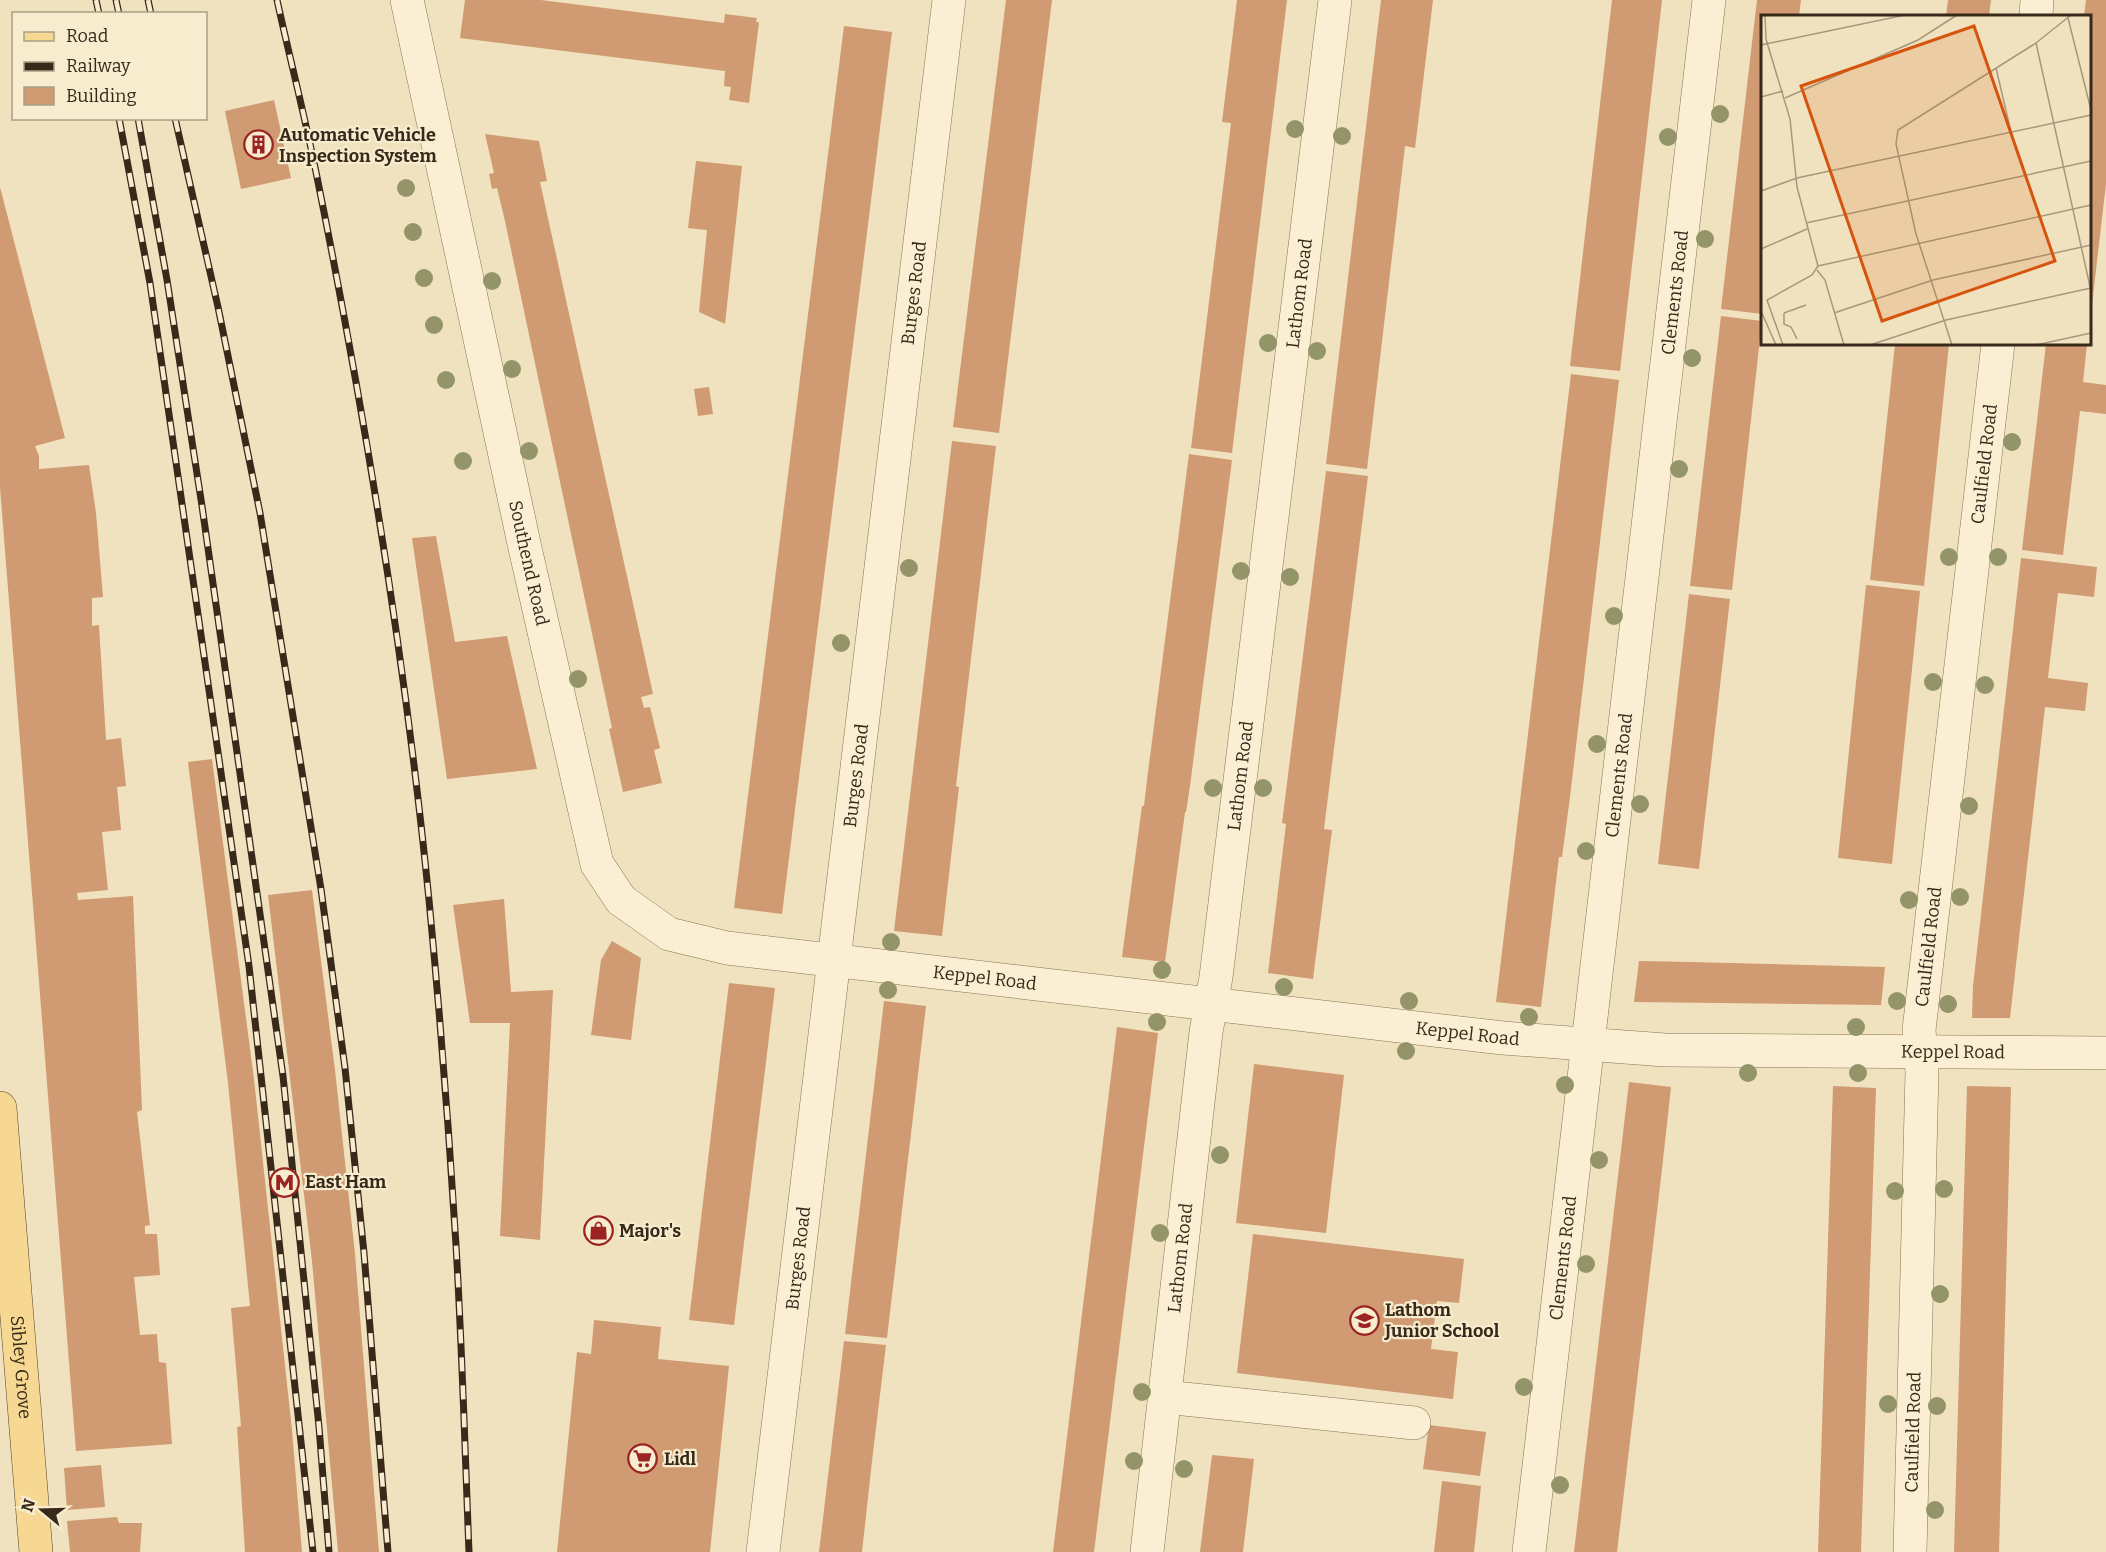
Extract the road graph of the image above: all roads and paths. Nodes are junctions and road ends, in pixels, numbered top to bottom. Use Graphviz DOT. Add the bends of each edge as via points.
graph roads {
  1 [pos="407,0"];
  2 [pos="949,0"];
  3 [pos="1335,0"];
  4 [pos="1709,0"];
  5 [pos="2037,0"];
  6 [pos="2036,15"];
  7 [pos="1998,345"];
  8 [pos="833,960"];
  9 [pos="1211,1004"];
  10 [pos="1588,1044"];
  11 [pos="1921,1052"];
  12 [pos="2106,1053"];
  13 [pos="0,1108"];
  14 [pos="1165,1397"];
  15 [pos="1414,1423"];
  16 [pos="36,1552"];
  17 [pos="763,1552"];
  18 [pos="1147,1552"];
  19 [pos="1529,1552"];
  20 [pos="1910,1552"];
  1 -- 8 [label="street, Southend Road" via="597,864 621,900 669,934 727,948"];
  2 -- 8 [label="street, Burges Road"];
  3 -- 9 [label="street, Lathom Road"];
  4 -- 10 [label="street, Clements Road"];
  5 -- 6 [label="street"];
  7 -- 11 [label="street, Caulfield Road" via="1919,1030"];
  8 -- 9 [label="street, Keppel Road"];
  8 -- 17 [label="street, Burges Road"];
  9 -- 10 [label="street, Keppel Road" via="1503,1038"];
  9 -- 14 [label="street, Lathom Road"];
  10 -- 11 [label="street, Keppel Road" via="1665,1050"];
  10 -- 19 [label="street, Clements Road"];
  11 -- 12 [label="street, Keppel Road"];
  11 -- 20 [label="street, Caulfield Road"];
  13 -- 16 [label="main road, Sibley Grove"];
  14 -- 15 [label="street"];
  14 -- 18 [label="street, Lathom Road"];
}
